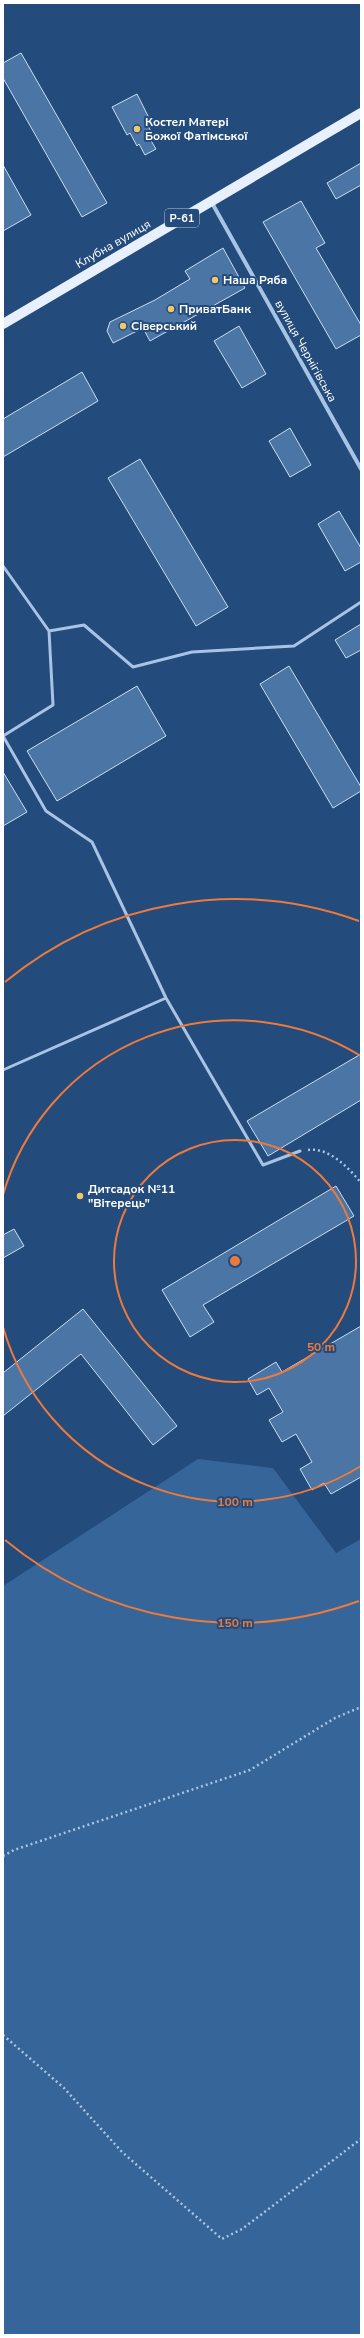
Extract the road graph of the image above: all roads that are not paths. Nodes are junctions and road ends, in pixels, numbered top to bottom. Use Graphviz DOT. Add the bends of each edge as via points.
graph roads {
  1 [pos="361,113"];
  2 [pos="211,201"];
  3 [pos="3,324"];
  4 [pos="361,469"];
  5 [pos="3,566"];
  6 [pos="361,602"];
  7 [pos="49,631"];
  8 [pos="3,736"];
  9 [pos="166,998"];
  10 [pos="3,1070"];
  11 [pos="300,1151"];
  1 -- 2 [label="main road, Клубна вулиця / Р-61"];
  2 -- 3 [label="main road, Клубна вулиця / Р-61"];
  2 -- 4 [label="street, вулиця Чернігівська"];
  5 -- 7 [label="lane"];
  6 -- 7 [label="lane" via="294,646 192,652 133,667 84,625"];
  7 -- 8 [label="lane" via="53,705"];
  8 -- 9 [label="lane" via="46,811 92,842"];
  9 -- 10 [label="lane"];
  9 -- 11 [label="lane" via="263,1164"];
}
